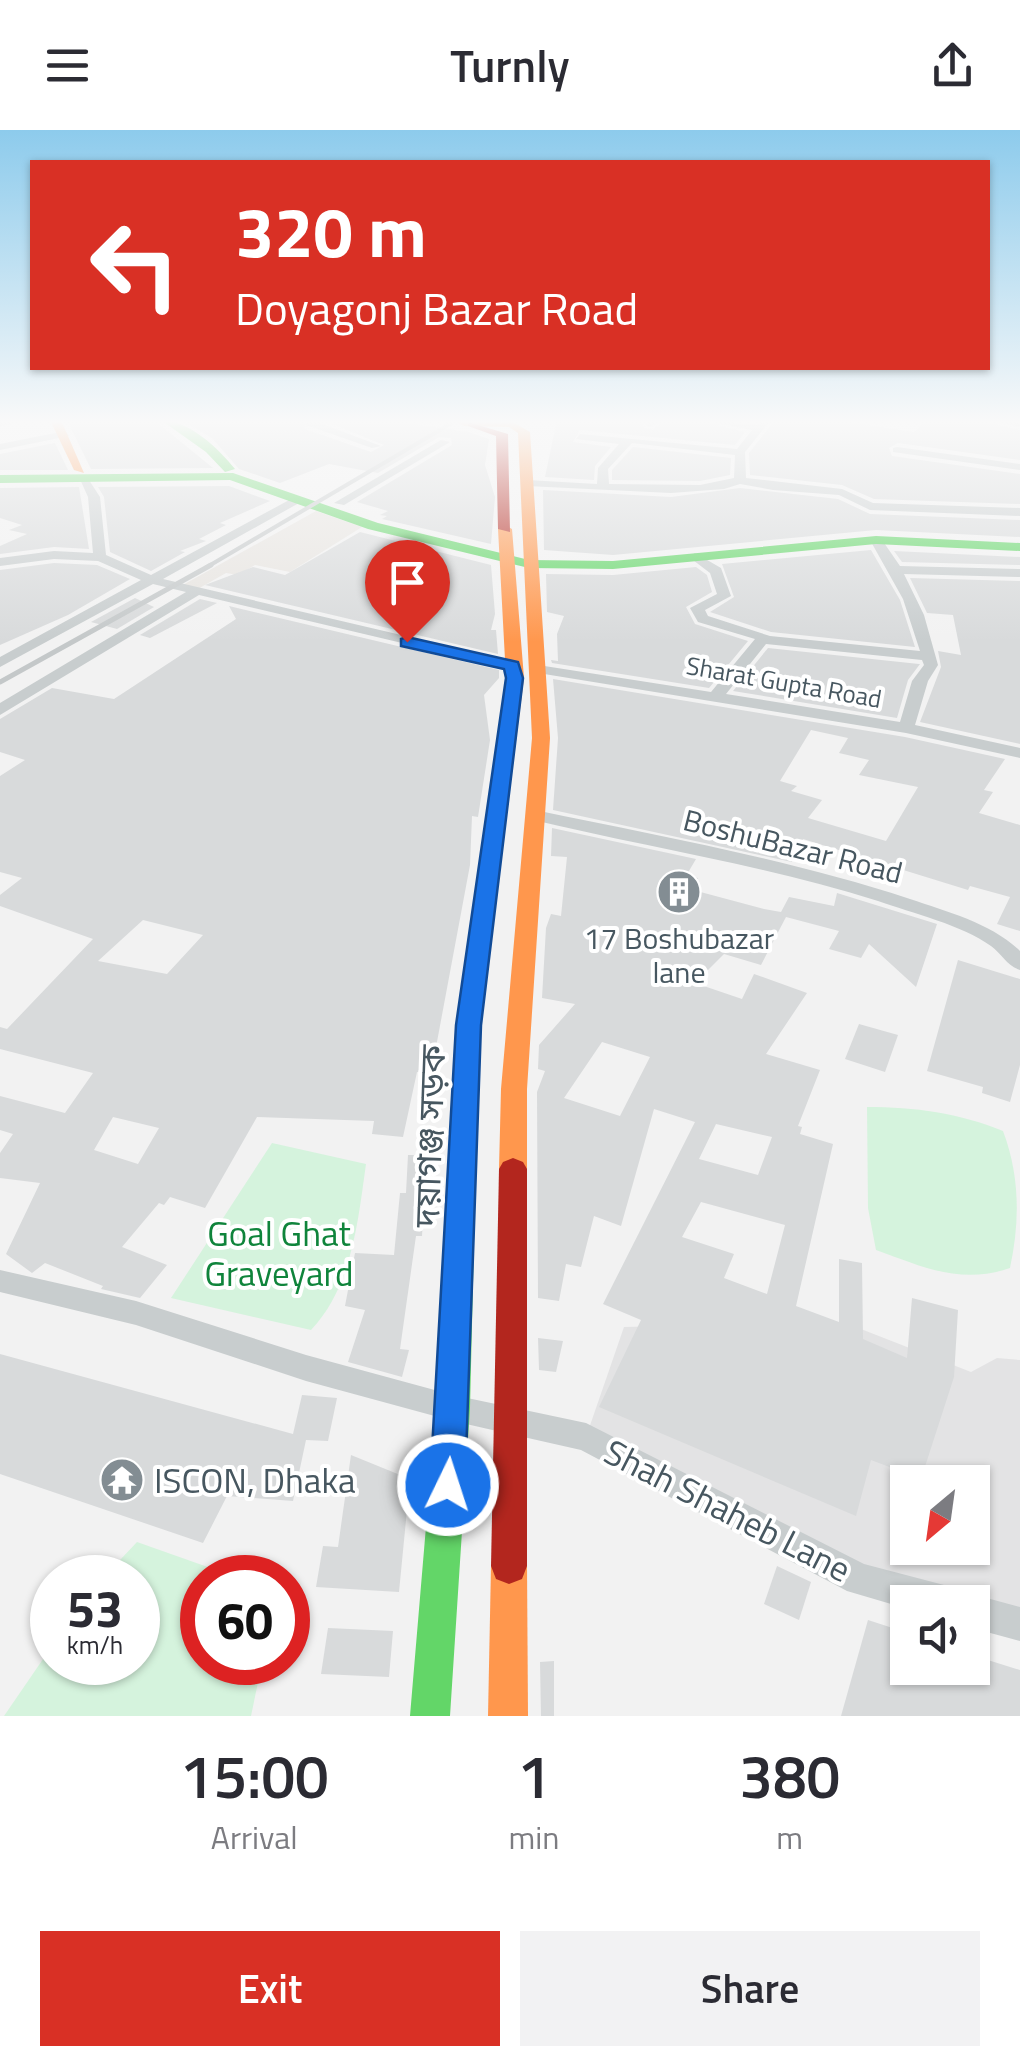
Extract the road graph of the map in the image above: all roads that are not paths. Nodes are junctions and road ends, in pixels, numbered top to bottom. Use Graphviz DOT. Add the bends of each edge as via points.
graph roads {
  1 [pos="92,494"];
  2 [pos="280,494"];
  3 [pos="309,494"];
  4 [pos="354,494"];
  5 [pos="520,494"];
  6 [pos="542,494"];
  7 [pos="856,494"];
  8 [pos="522,497"];
  9 [pos="295,501"];
  10 [pos="340,503"];
  11 [pos="1020,512"];
  12 [pos="1020,538"];
  13 [pos="876,540"];
  14 [pos="1020,547"];
  15 [pos="517,555"];
  16 [pos="100,557"];
  17 [pos="695,558"];
  18 [pos="0,562"];
  19 [pos="899,570"];
  20 [pos="1020,573"];
  21 [pos="152,580"];
  22 [pos="194,593"];
  23 [pos="762,639"];
  24 [pos="929,656"];
  25 [pos="0,663"];
  26 [pos="512,665"];
  27 [pos="538,669"];
  28 [pos="717,695"];
  29 [pos="0,710"];
  30 [pos="906,728"];
  31 [pos="1020,753"];
  32 [pos="535,815"];
  33 [pos="1020,963"];
  34 [pos="0,1281"];
  35 [pos="454,1408"];
  36 [pos="512,1420"];
  37 [pos="890,1587"];
  38 [pos="990,1615"];
  39 [pos="1020,1624"];
  40 [pos="430,1716"];
  41 [pos="508,1716"];
  1 -- 16 [label="street"];
  2 -- 9 [label="main road"];
  3 -- 10 [label="main road"];
  4 -- 10 [label="street"];
  5 -- 8 [label="main road"];
  6 -- 8 [label="street"];
  7 -- 11 [label="street" via="870,506"];
  8 -- 15 [label="main road"];
  9 -- 15 [label="main road"];
  9 -- 21 [label="street"];
  10 -- 15 [label="main road"];
  12 -- 15 [label="main road" via="829,532"];
  13 -- 14 [label="main road"];
  13 -- 17 [label="main road"];
  13 -- 19 [label="street"];
  15 -- 17 [label="main road" via="613,565"];
  15 -- 26 [label="main road, দয়াগঞ্জ সড়ক"];
  15 -- 27 [label="main road"];
  16 -- 18 [label="street"];
  16 -- 21 [label="street"];
  17 -- 23 [label="street" via="716,571 724,596 697,608 700,616"];
  19 -- 20 [label="street"];
  19 -- 24 [label="street"];
  21 -- 22 [label="street"];
  21 -- 25 [label="street"];
  22 -- 26 [label="street"];
  22 -- 29 [label="street"];
  23 -- 24 [label="street"];
  23 -- 28 [label="street"];
  24 -- 30 [label="street"];
  26 -- 35 [label="main road, দয়াগঞ্জ সড়ক" via="468,1025"];
  27 -- 28 [label="street, Sharat Gupta Road"];
  27 -- 32 [label="main road"];
  28 -- 30 [label="street, Sharat Gupta Road"];
  30 -- 31 [label="street, Sharat Gupta Road"];
  32 -- 33 [label="street, BoshuBazar Road" via="867,892 982,930 1008,944"];
  32 -- 36 [label="main road" via="514,1089"];
  34 -- 35 [label="street, Shah Shaheb Lane" via="136,1313"];
  35 -- 36 [label="street, Shah Shaheb Lane"];
  35 -- 40 [label="main road, দয়াগঞ্জ সড়ক"];
  36 -- 37 [label="street, Shah Shaheb Lane" via="586,1437 860,1579"];
  36 -- 41 [label="main road"];
  38 -- 39 [label="street"];
}
